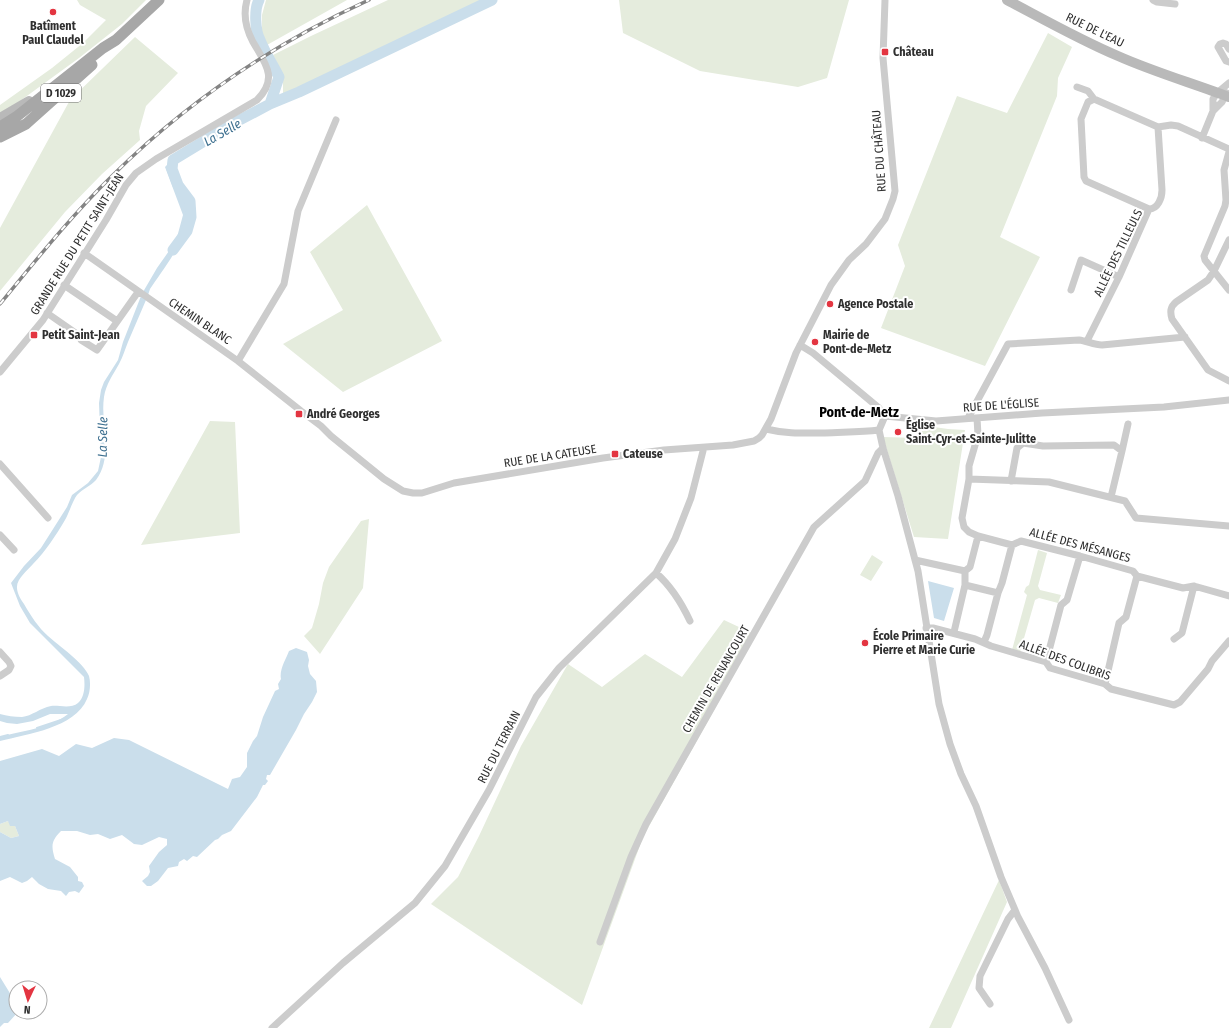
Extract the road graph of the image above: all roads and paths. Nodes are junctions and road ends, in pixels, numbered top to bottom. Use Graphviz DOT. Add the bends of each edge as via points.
graph roads {
  1 [pos="160,0"];
  2 [pos="247,0"];
  3 [pos="885,0"];
  4 [pos="1153,0"];
  5 [pos="1012,1"];
  6 [pos="1176,4"];
  7 [pos="116,40"];
  8 [pos="1229,49"];
  9 [pos="1229,62"];
  10 [pos="1229,83"];
  11 [pos="53,87"];
  12 [pos="1077,87"];
  13 [pos="1224,97"];
  14 [pos="1094,99"];
  15 [pos="0,118"];
  16 [pos="336,120"];
  17 [pos="0,127"];
  18 [pos="1158,127"];
  19 [pos="0,138"];
  20 [pos="1202,138"];
  21 [pos="1229,149"];
  22 [pos="1229,152"];
  23 [pos="1149,210"];
  24 [pos="1229,240"];
  25 [pos="84,253"];
  26 [pos="1214,271"];
  27 [pos="1118,277"];
  28 [pos="64,285"];
  29 [pos="1071,290"];
  30 [pos="1229,290"];
  31 [pos="140,293"];
  32 [pos="47,313"];
  33 [pos="117,321"];
  34 [pos="1185,337"];
  35 [pos="1086,341"];
  36 [pos="800,345"];
  37 [pos="238,361"];
  38 [pos="0,372"];
  39 [pos="1229,381"];
  40 [pos="1229,400"];
  41 [pos="885,416"];
  42 [pos="968,418"];
  43 [pos="977,418"];
  44 [pos="1128,424"];
  45 [pos="766,429"];
  46 [pos="878,430"];
  47 [pos="703,448"];
  48 [pos="883,448"];
  49 [pos="1122,451"];
  50 [pos="0,464"];
  51 [pos="969,479"];
  52 [pos="1011,481"];
  53 [pos="413,493"];
  54 [pos="1111,497"];
  55 [pos="48,518"];
  56 [pos="1229,526"];
  57 [pos="0,535"];
  58 [pos="978,536"];
  59 [pos="1012,545"];
  60 [pos="14,550"];
  61 [pos="1080,556"];
  62 [pos="915,560"];
  63 [pos="965,571"];
  64 [pos="656,573"];
  65 [pos="1137,576"];
  66 [pos="965,585"];
  67 [pos="1194,586"];
  68 [pos="998,593"];
  69 [pos="1229,596"];
  70 [pos="690,622"];
  71 [pos="926,628"];
  72 [pos="954,632"];
  73 [pos="1174,639"];
  74 [pos="1229,641"];
  75 [pos="984,642"];
  76 [pos="0,652"];
  77 [pos="1046,662"];
  78 [pos="0,676"];
  79 [pos="1105,684"];
  80 [pos="1015,910"];
  81 [pos="600,942"];
  82 [pos="990,1004"];
  83 [pos="1068,1020"];
  84 [pos="272,1028"];
  1 -- 7 [label="main road, D 1029"];
  2 -- 25 [label="street, GRANDE RUE DU PETIT SAINT-JEAN" via="247,28 266,63 268,72 265,91 253,103 140,169 126,185"];
  3 -- 36 [label="street, RUE DU CHÂTEAU" via="883,53 893,199 879,227 830,285"];
  4 -- 6 [label="street"];
  5 -- 13 [label="street, RUE DE L'EAU" via="1106,51"];
  7 -- 11 [label="main road, D 1029"];
  7 -- 19 [label="main road, D 1029" via="112,47 26,124"];
  8 -- 9 [label="street" via="1223,43 1218,47"];
  10 -- 13 [label="street"];
  11 -- 15 [label="street"];
  11 -- 17 [label="main road, D 1029"];
  12 -- 14 [label="street" via="1088,91"];
  13 -- 20 [label="street" via="1213,112"];
  14 -- 18 [label="street"];
  14 -- 23 [label="street" via="1088,102 1081,119 1084,177 1086,181"];
  16 -- 37 [label="street" via="298,211 284,284"];
  18 -- 20 [label="street" via="1175,125"];
  18 -- 23 [label="street, ALLÉE DES TILLEULS" via="1162,194 1156,207"];
  20 -- 21 [label="street"];
  22 -- 26 [label="street" via="1224,170 1225,206 1204,256"];
  23 -- 27 [label="street, ALLÉE DES TILLEULS"];
  24 -- 26 [label="street"];
  25 -- 28 [label="street, GRANDE RUE DU PETIT SAINT-JEAN"];
  25 -- 31 [label="street, CHEMIN BLANC"];
  26 -- 30 [label="street"];
  26 -- 34 [label="street" via="1205,283 1172,307 1172,319"];
  27 -- 29 [label="street" via="1081,260"];
  27 -- 35 [label="street, ALLÉE DES TILLEULS"];
  28 -- 32 [label="street, GRANDE RUE DU PETIT SAINT-JEAN"];
  28 -- 33 [label="street"];
  31 -- 33 [label="street"];
  31 -- 37 [label="street, CHEMIN BLANC"];
  32 -- 33 [label="street" via="97,350"];
  32 -- 38 [label="street, GRANDE RUE DU PETIT SAINT-JEAN"];
  34 -- 35 [label="street" via="1102,345"];
  34 -- 39 [label="street" via="1208,370"];
  35 -- 42 [label="street" via="1008,344"];
  36 -- 41 [label="street" via="879,408"];
  36 -- 45 [label="street, RUE DU CHÂTEAU"];
  37 -- 53 [label="street, CHEMIN BLANC" via="384,479 403,491"];
  40 -- 43 [label="street, RUE DE L'ÉGLISE" via="1164,407"];
  41 -- 42 [label="street, RUE DE L'ÉGLISE" via="936,421"];
  41 -- 46 [label="street"];
  42 -- 43 [label="street, RUE DE L'ÉGLISE"];
  43 -- 51 [label="street, ALLÉE DES MÉSANGES" via="978,435"];
  44 -- 49 [label="street"];
  45 -- 46 [label="street" via="785,433"];
  45 -- 47 [label="street, RUE DE LA CATEUSE" via="754,441"];
  46 -- 48 [label="street"];
  47 -- 53 [label="street, RUE DE LA CATEUSE" via="603,458 454,483 432,491"];
  47 -- 64 [label="street, RUE DU TERRAIN" via="691,498 676,539"];
  48 -- 62 [label="street"];
  48 -- 81 [label="street, CHEMIN DE RENANCOURT" via="865,481 814,527 646,824"];
  49 -- 52 [label="street" via="1114,446 1043,446 1023,443 1018,448"];
  49 -- 54 [label="street"];
  50 -- 55 [label="street"];
  51 -- 52 [label="street"];
  51 -- 58 [label="street, ALLÉE DES MÉSANGES" via="962,518 964,527"];
  52 -- 54 [label="street" via="1049,482"];
  54 -- 56 [label="street" via="1125,501 1136,518"];
  57 -- 60 [label="street"];
  58 -- 59 [label="street, ALLÉE DES MÉSANGES"];
  58 -- 63 [label="street" via="970,567"];
  59 -- 61 [label="street, ALLÉE DES MÉSANGES" via="1021,541"];
  59 -- 68 [label="street"];
  61 -- 65 [label="street, ALLÉE DES MÉSANGES" via="1133,571"];
  61 -- 77 [label="street" via="1067,600 1061,605"];
  62 -- 63 [label="street"];
  62 -- 71 [label="street"];
  63 -- 66 [label="street"];
  64 -- 70 [label="street" via="675,595"];
  64 -- 84 [label="street, RUE DU TERRAIN" via="559,668 536,697 489,790 446,866 415,903 343,962"];
  65 -- 67 [label="street, ALLÉE DES MÉSANGES" via="1183,588"];
  65 -- 79 [label="street" via="1126,616 1119,623"];
  66 -- 68 [label="street"];
  66 -- 72 [label="street"];
  67 -- 69 [label="street, ALLÉE DES MÉSANGES"];
  67 -- 73 [label="street" via="1182,633"];
  68 -- 75 [label="street"];
  71 -- 72 [label="street, ALLÉE DES COLIBRIS"];
  71 -- 80 [label="street" via="939,704 950,744"];
  72 -- 75 [label="street, ALLÉE DES COLIBRIS"];
  74 -- 79 [label="street, ALLÉE DES COLIBRIS" via="1180,702 1174,705 1111,689"];
  75 -- 77 [label="street, ALLÉE DES COLIBRIS"];
  76 -- 78 [label="street" via="11,666"];
  77 -- 79 [label="street, ALLÉE DES COLIBRIS" via="1050,668"];
  80 -- 82 [label="street" via="980,976 979,988"];
  80 -- 83 [label="street"];
}
